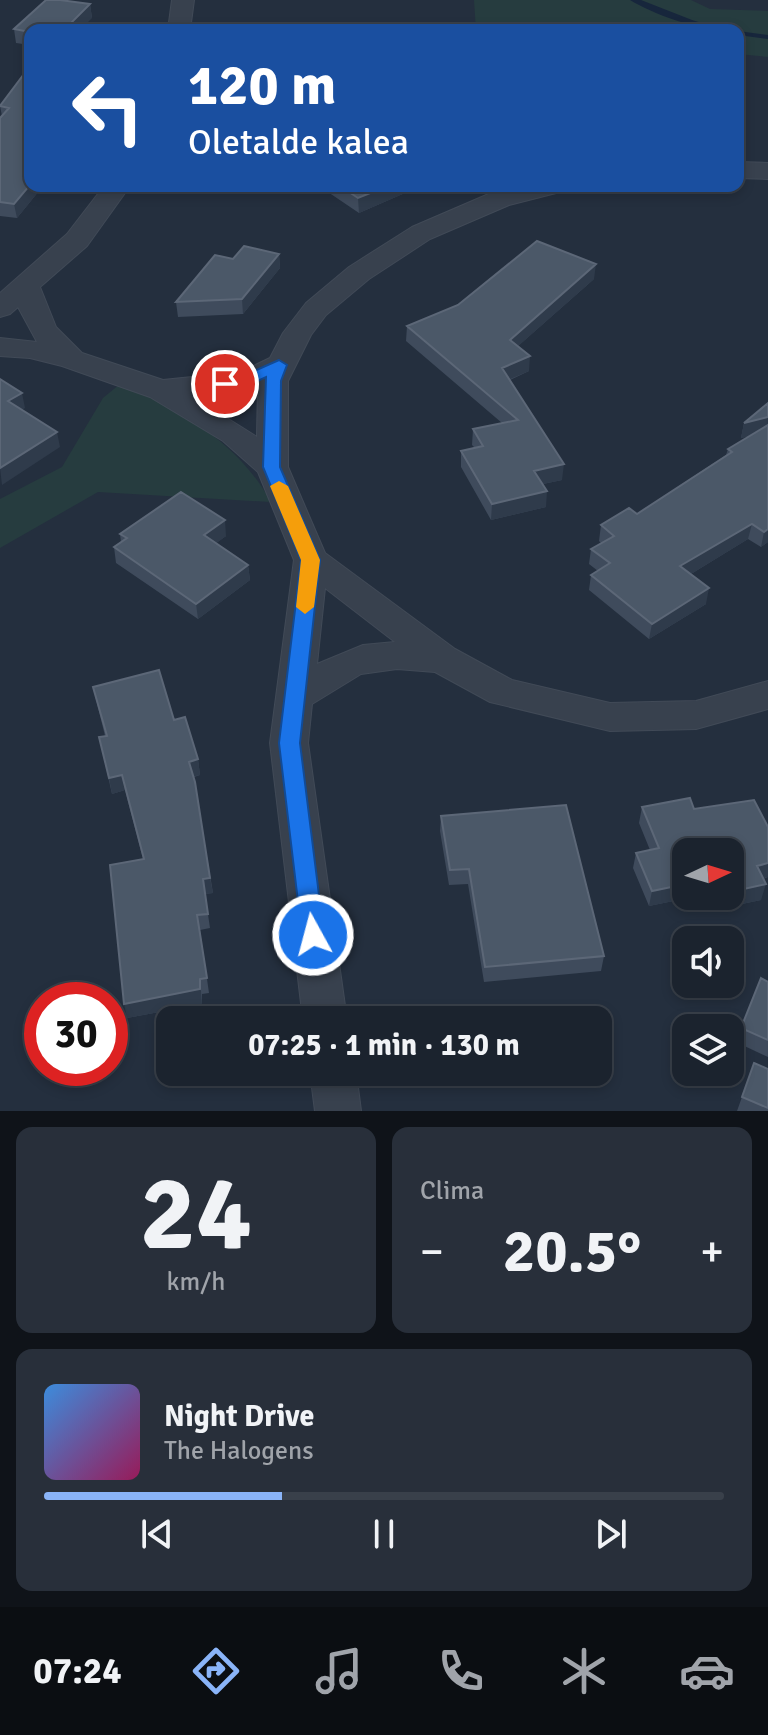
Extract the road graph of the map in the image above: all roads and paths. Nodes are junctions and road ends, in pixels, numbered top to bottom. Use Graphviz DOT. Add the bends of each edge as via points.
graph roads {
  1 [pos="183,0"];
  2 [pos="180,24"];
  3 [pos="744,170"];
  4 [pos="768,171"];
  5 [pos="113,192"];
  6 [pos="530,192"];
  7 [pos="26,286"];
  8 [pos="0,308"];
  9 [pos="39,325"];
  10 [pos="2,339"];
  11 [pos="72,359"];
  12 [pos="279,365"];
  13 [pos="161,390"];
  14 [pos="272,467"];
  15 [pos="311,560"];
  16 [pos="442,659"];
  17 [pos="768,695"];
  18 [pos="295,697"];
  19 [pos="323,1006"];
  20 [pos="335,1086"];
  21 [pos="338,1111"];
  1 -- 2 [label="street"];
  3 -- 4 [label="street"];
  5 -- 7 [label="street" via="77,240"];
  6 -- 12 [label="street" via="421,233 359,273 316,309"];
  7 -- 8 [label="street"];
  7 -- 9 [label="street"];
  9 -- 10 [label="street"];
  9 -- 11 [label="street"];
  10 -- 11 [label="street"];
  11 -- 13 [label="street"];
  12 -- 13 [label="street" via="247,380"];
  12 -- 14 [label="street" via="273,381"];
  13 -- 14 [label="street" via="234,434"];
  14 -- 15 [label="street"];
  15 -- 16 [label="street"];
  15 -- 18 [label="street"];
  16 -- 17 [label="street" via="503,692 610,717 696,715"];
  16 -- 18 [label="street" via="395,653 352,660"];
  18 -- 19 [label="street" via="289,743"];
  20 -- 21 [label="street"];
}
